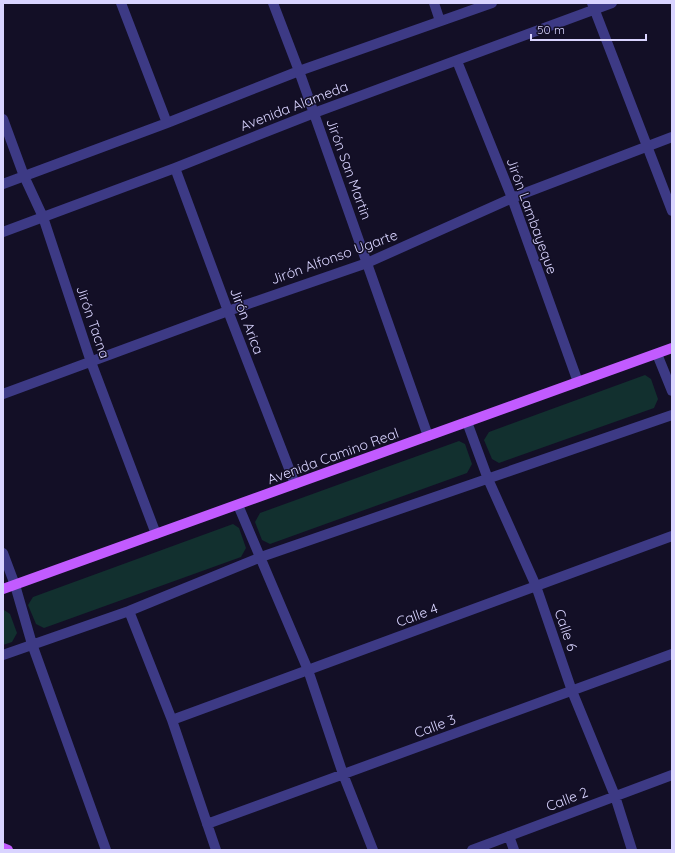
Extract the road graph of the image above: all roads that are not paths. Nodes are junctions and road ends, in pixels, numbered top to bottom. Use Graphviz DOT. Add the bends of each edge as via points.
graph roads {
  1 [pos="121,3"];
  2 [pos="273,3"];
  3 [pos="434,3"];
  4 [pos="492,3"];
  5 [pos="612,3"];
  6 [pos="594,6"];
  7 [pos="440,21"];
  8 [pos="457,61"];
  9 [pos="300,71"];
  10 [pos="314,113"];
  11 [pos="3,118"];
  12 [pos="167,123"];
  13 [pos="672,137"];
  14 [pos="648,146"];
  15 [pos="175,168"];
  16 [pos="24,176"];
  17 [pos="3,184"];
  18 [pos="512,198"];
  19 [pos="672,211"];
  20 [pos="43,217"];
  21 [pos="3,232"];
  22 [pos="367,263"];
  23 [pos="228,311"];
  24 [pos="672,348"];
  25 [pos="656,354"];
  26 [pos="92,362"];
  27 [pos="578,382"];
  28 [pos="672,391"];
  29 [pos="3,394"];
  30 [pos="672,415"];
  31 [pos="467,422"];
  32 [pos="428,436"];
  33 [pos="488,479"];
  34 [pos="295,484"];
  35 [pos="238,505"];
  36 [pos="156,534"];
  37 [pos="672,536"];
  38 [pos="3,553"];
  39 [pos="261,557"];
  40 [pos="15,585"];
  41 [pos="536,586"];
  42 [pos="3,590"];
  43 [pos="129,611"];
  44 [pos="32,644"];
  45 [pos="672,654"];
  46 [pos="3,655"];
  47 [pos="308,670"];
  48 [pos="572,691"];
  49 [pos="172,720"];
  50 [pos="344,774"];
  51 [pos="672,775"];
  52 [pos="615,796"];
  53 [pos="207,824"];
  54 [pos="509,836"];
  55 [pos="3,848"];
  56 [pos="8,850"];
  57 [pos="106,850"];
  58 [pos="216,850"];
  59 [pos="373,850"];
  60 [pos="472,850"];
  61 [pos="514,850"];
  62 [pos="632,850"];
  1 -- 12 [label="street"];
  2 -- 9 [label="street, Jirón San Martin"];
  3 -- 7 [label="street"];
  4 -- 7 [label="street"];
  5 -- 6 [label="street, Avenida Alameda"];
  6 -- 8 [label="street, Avenida Alameda"];
  6 -- 14 [label="street"];
  7 -- 9 [label="street"];
  8 -- 10 [label="street, Avenida Alameda"];
  8 -- 18 [label="street, Jirón Lambayeque"];
  9 -- 10 [label="street, Jirón San Martin"];
  9 -- 12 [label="street"];
  10 -- 15 [label="street, Avenida Alameda"];
  10 -- 22 [label="street, Jirón San Martin"];
  11 -- 16 [label="street, Jirón Tacna"];
  12 -- 16 [label="street"];
  13 -- 14 [label="street, Jirón Alfonso Ugarte"];
  14 -- 18 [label="street, Jirón Alfonso Ugarte"];
  14 -- 19 [label="street"];
  15 -- 20 [label="street, Avenida Alameda"];
  15 -- 23 [label="street, Jirón Arica"];
  16 -- 17 [label="street"];
  16 -- 20 [label="street, Jirón Tacna"];
  18 -- 22 [label="street, Jirón Alfonso Ugarte"];
  18 -- 27 [label="street, Jirón Lambayeque"];
  20 -- 21 [label="street, Avenida Alameda"];
  20 -- 26 [label="street, Jirón Tacna"];
  22 -- 23 [label="street, Jirón Alfonso Ugarte"];
  22 -- 32 [label="street, Jirón San Martin"];
  23 -- 26 [label="street, Jirón Alfonso Ugarte"];
  23 -- 34 [label="street, Jirón Arica"];
  24 -- 25 [label="main road, Avenida Camino Real"];
  25 -- 27 [label="main road, Avenida Camino Real"];
  25 -- 28 [label="street"];
  26 -- 29 [label="street, Jirón Alfonso Ugarte"];
  26 -- 36 [label="street, Jirón Tacna"];
  27 -- 31 [label="main road, Avenida Camino Real"];
  30 -- 33 [label="street"];
  31 -- 32 [label="main road, Avenida Camino Real"];
  31 -- 33 [label="street, Calle 6"];
  32 -- 34 [label="main road, Avenida Camino Real"];
  33 -- 39 [label="street"];
  33 -- 41 [label="street, Calle 6"];
  34 -- 35 [label="main road, Avenida Camino Real"];
  35 -- 36 [label="main road, Avenida Camino Real"];
  35 -- 39 [label="street"];
  36 -- 40 [label="main road, Avenida Camino Real"];
  37 -- 41 [label="street, Calle 4"];
  38 -- 40 [label="street"];
  39 -- 43 [label="street"];
  39 -- 47 [label="street"];
  40 -- 42 [label="main road, Avenida Camino Real"];
  40 -- 44 [label="street"];
  41 -- 47 [label="street, Calle 4"];
  41 -- 48 [label="street, Calle 6"];
  43 -- 44 [label="street"];
  43 -- 49 [label="street"];
  44 -- 46 [label="street"];
  44 -- 57 [label="street"];
  45 -- 48 [label="street, Calle 3"];
  47 -- 49 [label="street, Calle 4"];
  47 -- 50 [label="street"];
  48 -- 50 [label="street, Calle 3"];
  48 -- 52 [label="street, Calle 6"];
  49 -- 53 [label="street"];
  50 -- 53 [label="street, Calle 3"];
  50 -- 59 [label="street"];
  51 -- 52 [label="street, Calle 2"];
  52 -- 54 [label="street, Calle 2"];
  52 -- 62 [label="street, Calle 6"];
  53 -- 58 [label="street"];
  54 -- 60 [label="street, Calle 2"];
  54 -- 61 [label="street"];
  55 -- 56 [label="main road"];
}
